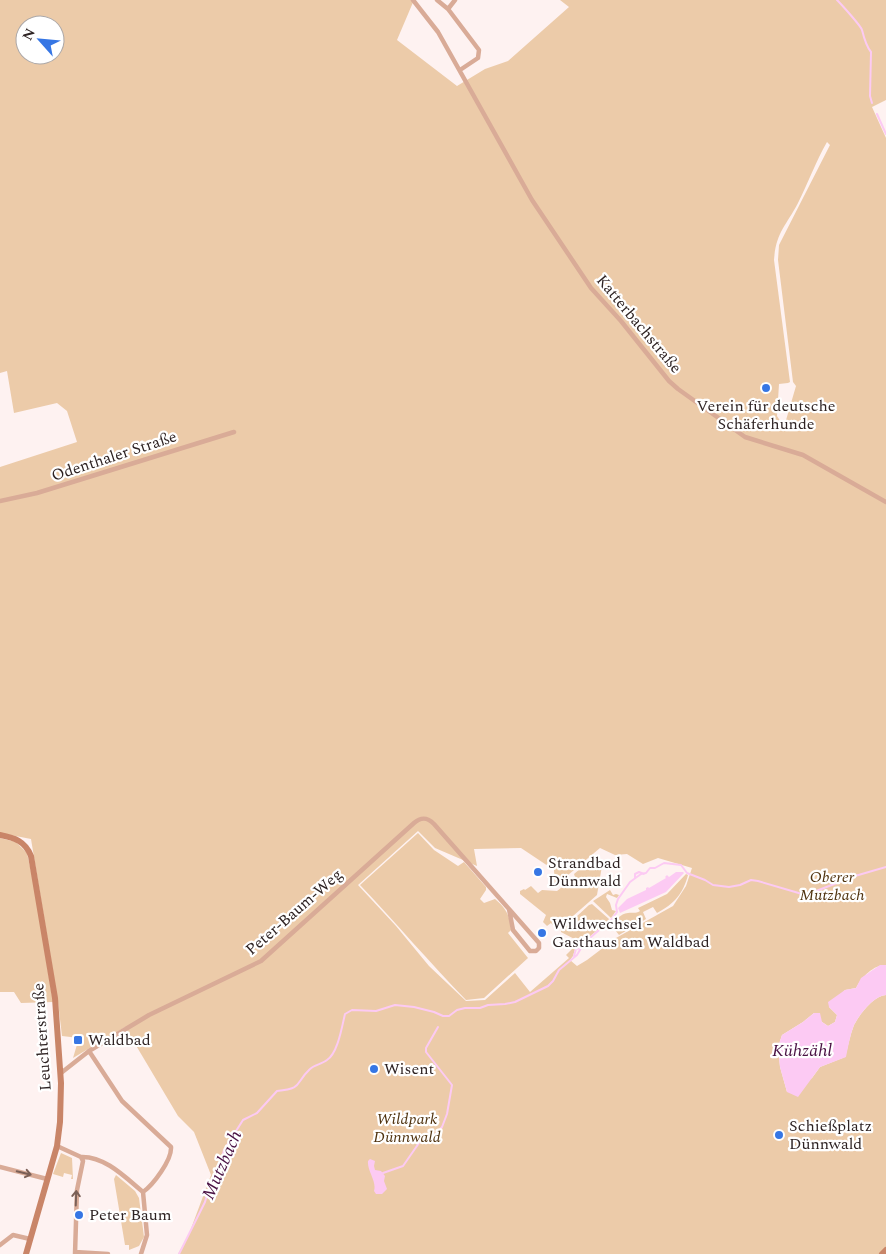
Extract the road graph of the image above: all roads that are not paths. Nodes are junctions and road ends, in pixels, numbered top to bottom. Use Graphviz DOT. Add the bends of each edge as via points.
graph roads {
  1 [pos="412,0"];
  2 [pos="437,0"];
  3 [pos="455,0"];
  4 [pos="448,9"];
  5 [pos="460,70"];
  6 [pos="234,432"];
  7 [pos="0,501"];
  8 [pos="886,502"];
  9 [pos="0,835"];
  10 [pos="510,909"];
  11 [pos="89,1051"];
  12 [pos="61,1073"];
  13 [pos="57,1146"];
  14 [pos="81,1157"];
  15 [pos="0,1167"];
  16 [pos="47,1179"];
  17 [pos="143,1192"];
  18 [pos="30,1239"];
  19 [pos="0,1245"];
  20 [pos="886,1250"];
  21 [pos="75,1253"];
  22 [pos="26,1254"];
  23 [pos="108,1254"];
  24 [pos="141,1254"];
  25 [pos="882,1254"];
  1 -- 5 [label="street, Katterbachstraße" via="438,32"];
  2 -- 4 [label="street"];
  3 -- 4 [label="street"];
  4 -- 5 [label="street" via="479,50 478,58"];
  5 -- 8 [label="street, Katterbachstraße" via="554,234 591,288 669,381 745,437 803,455"];
  6 -- 7 [label="street, Odenthaler Straße" via="37,493"];
  9 -- 12 [label="street, Leuchterstraße" via="24,843 31,856 55,998"];
  10 -- 10 [label="street, Peter-Baum-Weg" via="513,930 530,951 539,948 539,943"];
  10 -- 11 [label="street, Peter-Baum-Weg" via="434,824 426,818 420,819 262,961 149,1015"];
  11 -- 12 [label="street, Peter-Baum-Weg"];
  11 -- 17 [label="street" via="122,1101 171,1147 170,1158"];
  12 -- 13 [label="street, Leuchterstraße"];
  13 -- 14 [label="street"];
  13 -- 16 [label="street, Leuchterstraße"];
  14 -- 17 [label="street" via="90,1157 114,1168"];
  21 -- 14 [label="street, one-way" via="76,1190 83,1165"];
  15 -- 16 [label="street, one-way"];
  16 -- 18 [label="street, Leuchterstraße"];
  17 -- 24 [label="street" via="147,1235"];
  18 -- 19 [label="street" via="13,1235"];
  18 -- 22 [label="street, Leuchterstraße"];
  20 -- 25 [label="street"];
  21 -- 23 [label="street"];
}
